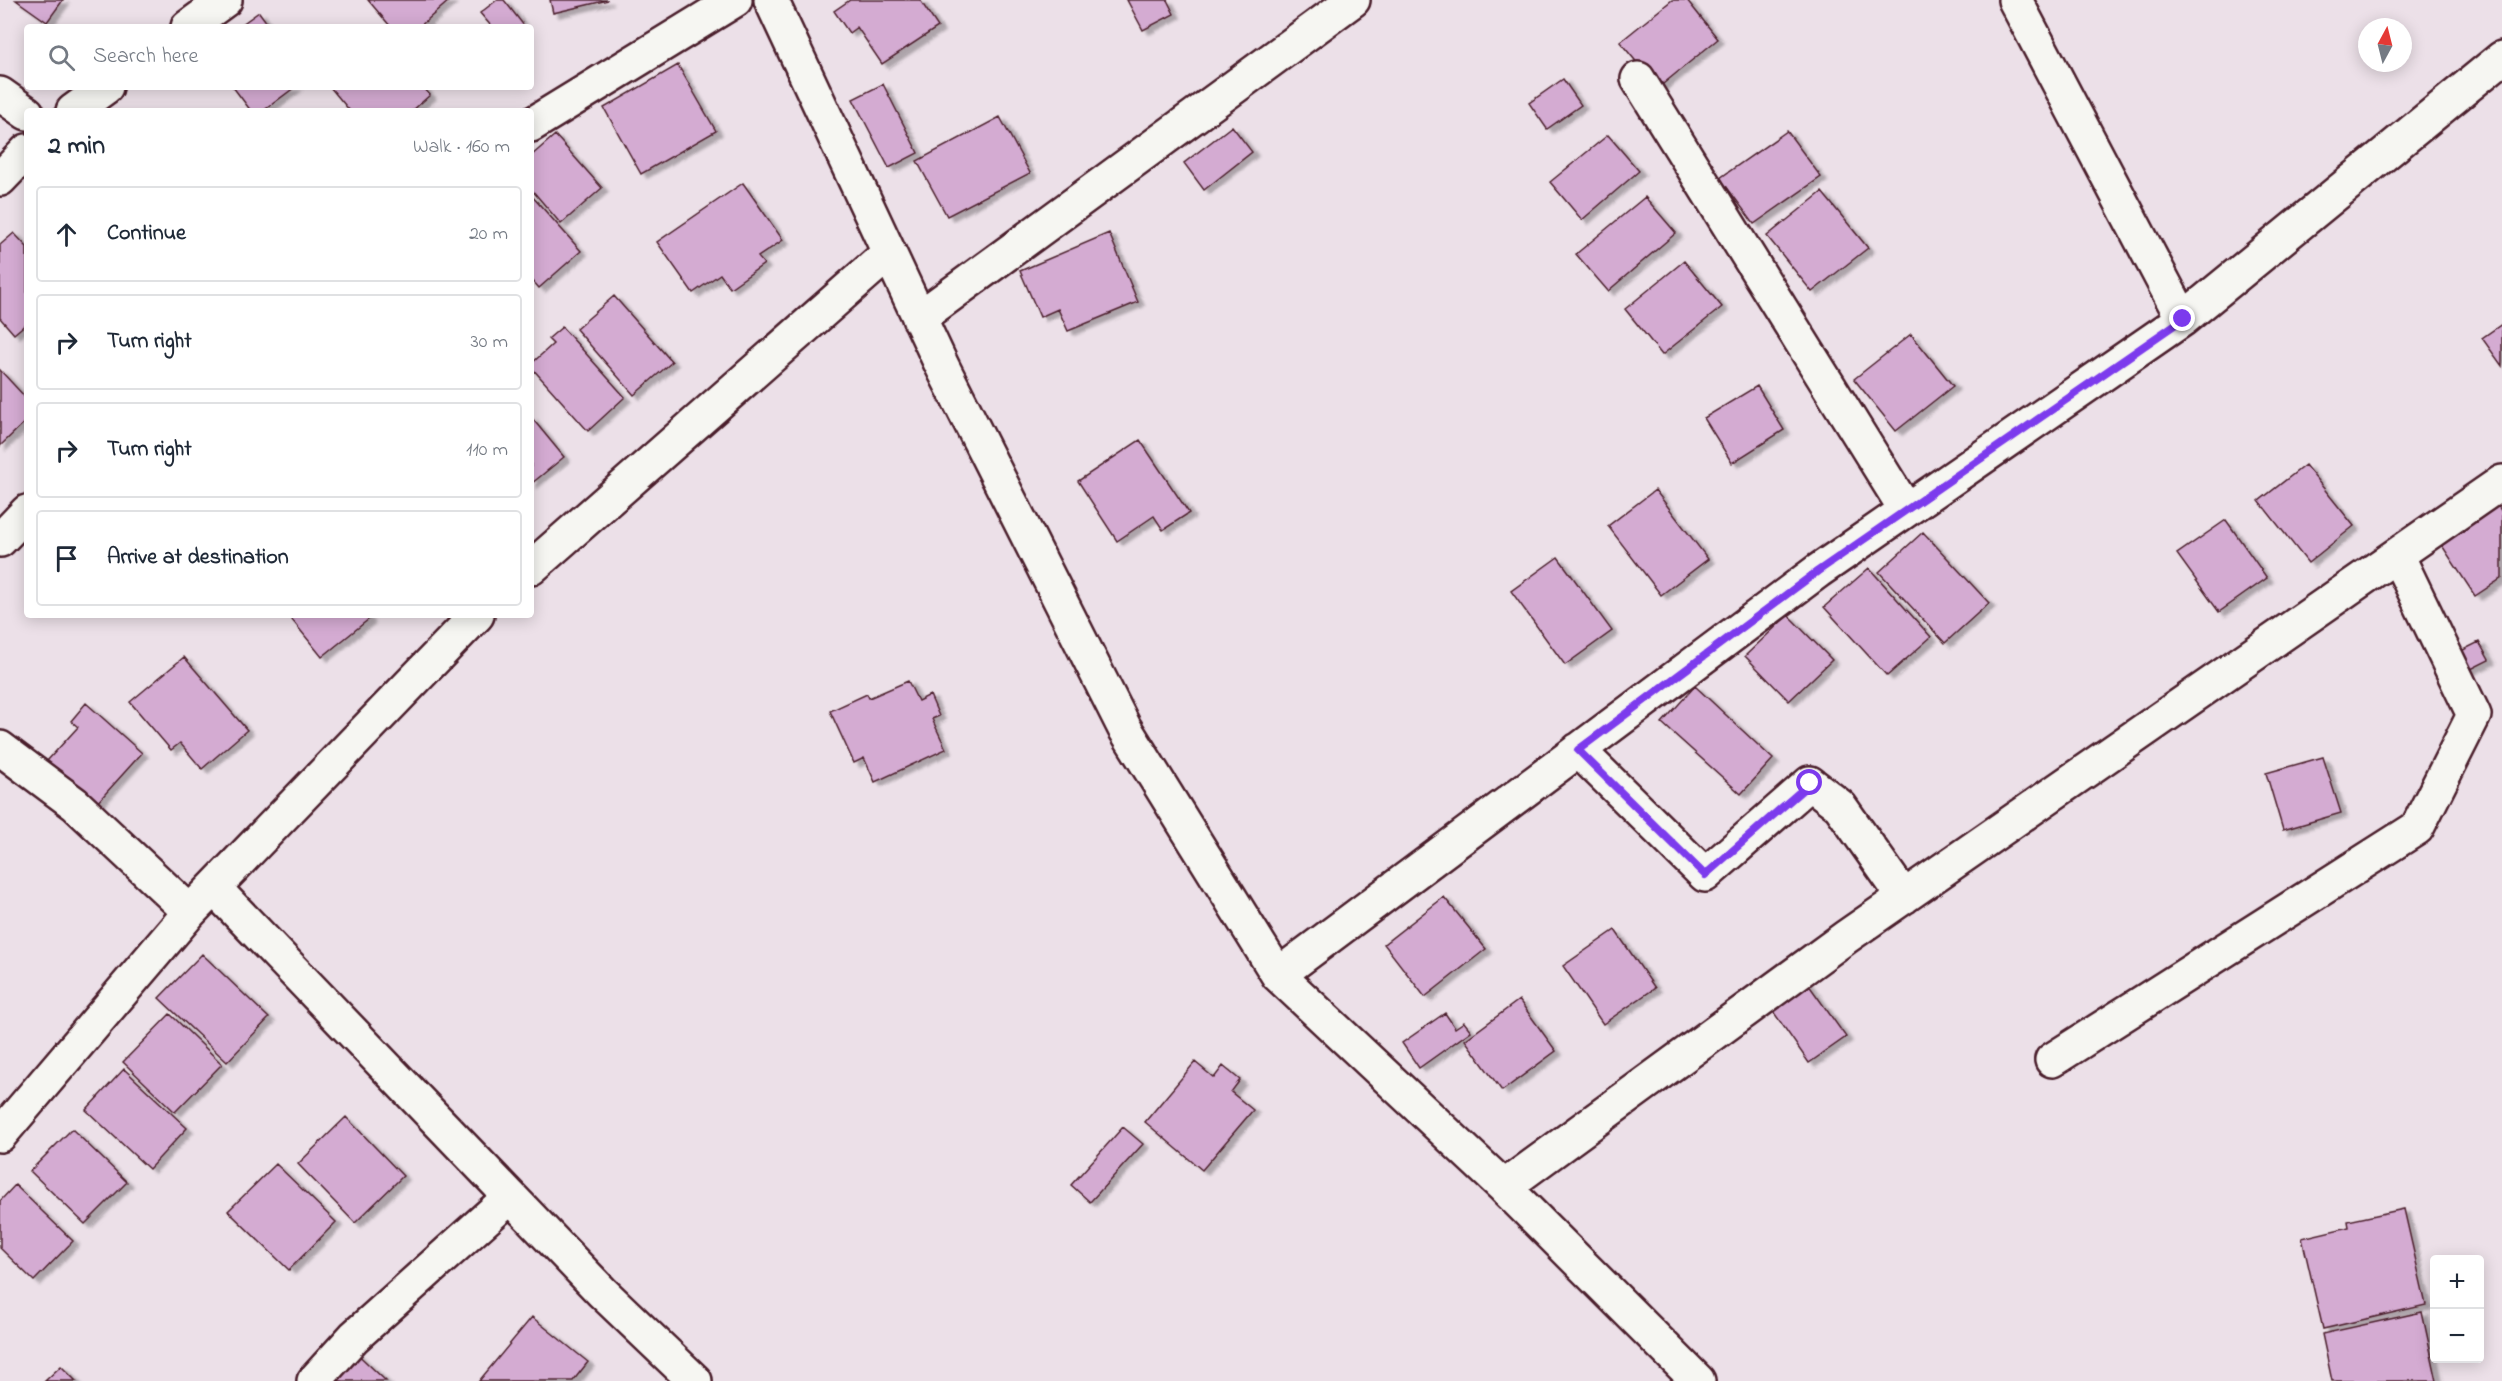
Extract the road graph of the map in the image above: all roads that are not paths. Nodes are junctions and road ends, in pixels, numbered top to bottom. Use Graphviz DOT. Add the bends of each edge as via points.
graph roads {
  1 [pos="225,0"];
  2 [pos="735,0"];
  3 [pos="771,0"];
  4 [pos="1353,0"];
  5 [pos="2015,0"];
  6 [pos="192,24"];
  7 [pos="2502,58"];
  8 [pos="1638,79"];
  9 [pos="101,90"];
  10 [pos="0,94"];
  11 [pos="77,108"];
  12 [pos="24,111"];
  13 [pos="534,123"];
  14 [pos="24,154"];
  15 [pos="0,179"];
  16 [pos="889,253"];
  17 [pos="919,318"];
  18 [pos="2183,319"];
  19 [pos="2502,482"];
  20 [pos="1906,510"];
  21 [pos="24,515"];
  22 [pos="0,540"];
  23 [pos="2397,555"];
  24 [pos="534,565"];
  25 [pos="474,618"];
  26 [pos="0,748"];
  27 [pos="1578,750"];
  28 [pos="214,888"];
  29 [pos="1904,897"];
  30 [pos="190,912"];
  31 [pos="1278,975"];
  32 [pos="2052,1060"];
  33 [pos="0,1135"];
  34 [pos="1504,1187"];
  35 [pos="510,1197"];
  36 [pos="681,1376"];
  37 [pos="314,1381"];
  38 [pos="1698,1381"];
  1 -- 6 [label="street"];
  2 -- 13 [label="street"];
  3 -- 16 [label="street"];
  4 -- 17 [label="street"];
  5 -- 18 [label="street"];
  7 -- 18 [label="street"];
  8 -- 20 [label="street"];
  9 -- 11 [label="street"];
  10 -- 12 [label="street"];
  14 -- 15 [label="street"];
  16 -- 17 [label="street"];
  16 -- 24 [label="street"];
  17 -- 31 [label="street" via="1124,728"];
  18 -- 20 [label="street"];
  19 -- 23 [label="street"];
  20 -- 27 [label="street"];
  21 -- 22 [label="street"];
  23 -- 29 [label="street"];
  23 -- 32 [label="street" via="2474,715 2417,828"];
  25 -- 28 [label="street"];
  26 -- 30 [label="street" via="75,804"];
  27 -- 29 [label="street" via="1705,875 1810,783 1840,806"];
  27 -- 31 [label="street"];
  28 -- 30 [label="street"];
  28 -- 35 [label="street"];
  29 -- 34 [label="street"];
  30 -- 33 [label="street"];
  31 -- 34 [label="street"];
  34 -- 38 [label="street"];
  35 -- 36 [label="street"];
  35 -- 37 [label="street" via="354,1336"];
}
